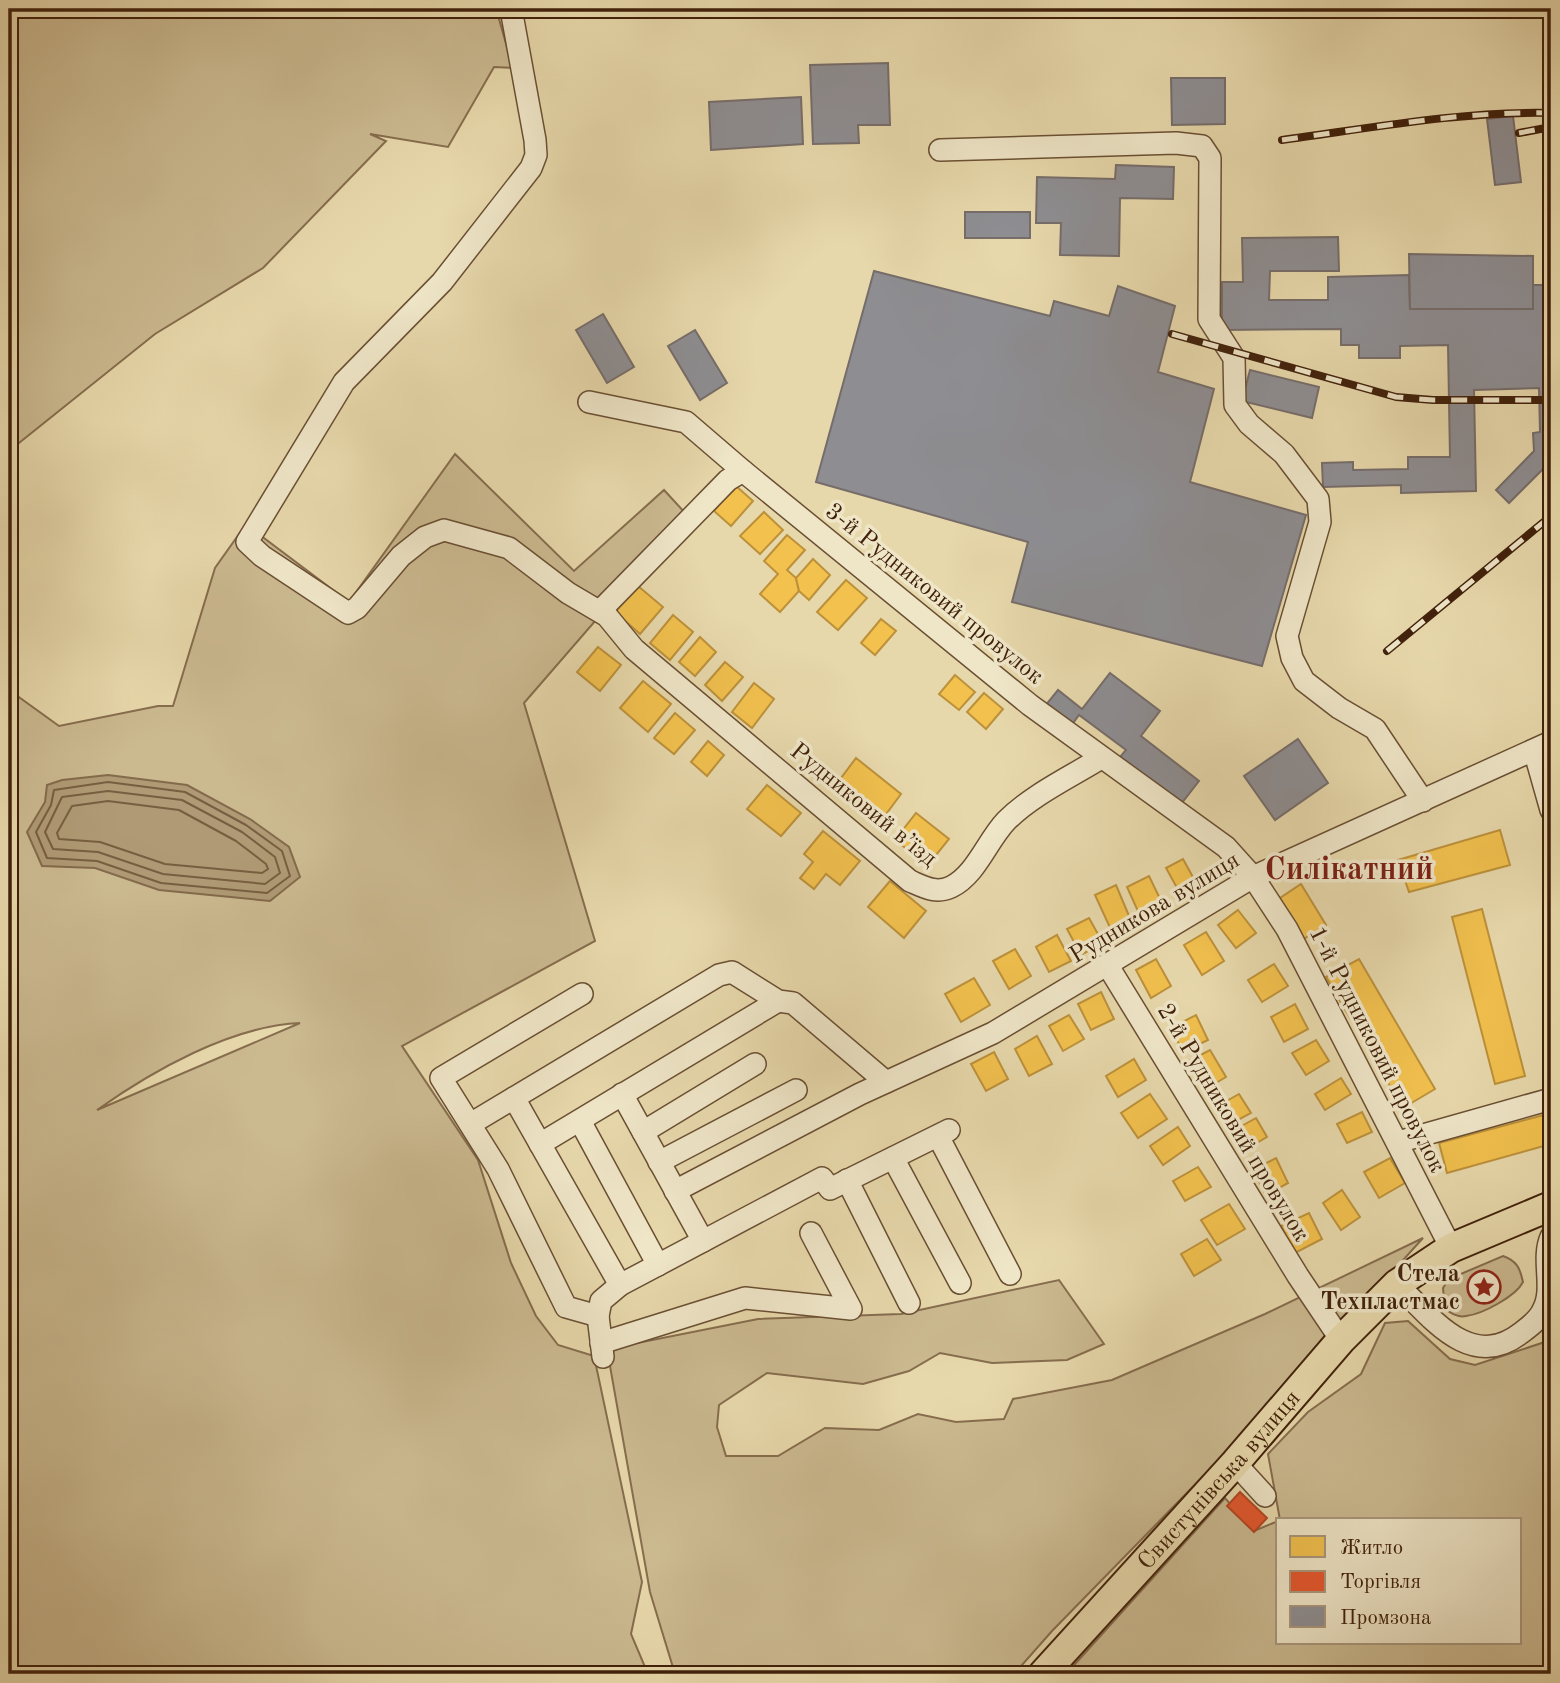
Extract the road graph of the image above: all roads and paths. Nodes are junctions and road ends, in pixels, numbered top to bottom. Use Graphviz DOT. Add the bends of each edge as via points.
graph roads {
  1 [pos="511,9"];
  2 [pos="940,150"];
  3 [pos="589,402"];
  4 [pos="743,471"];
  5 [pos="600,611"];
  6 [pos="1542,746"];
  7 [pos="1101,758"];
  8 [pos="1423,801"];
  9 [pos="1551,810"];
  10 [pos="1253,877"];
  11 [pos="1108,966"];
  12 [pos="582,994"];
  13 [pos="778,1001"];
  14 [pos="755,1064"];
  15 [pos="886,1082"];
  16 [pos="796,1090"];
  17 [pos="622,1094"];
  18 [pos="514,1098"];
  19 [pos="1551,1099"];
  20 [pos="580,1121"];
  21 [pos="472,1123"];
  22 [pos="643,1132"];
  23 [pos="1398,1142"];
  24 [pos="540,1143"];
  25 [pos="893,1158"];
  26 [pos="659,1162"];
  27 [pos="847,1180"];
  28 [pos="675,1191"];
  29 [pos="1551,1206"];
  30 [pos="811,1233"];
  31 [pos="1551,1237"];
  32 [pos="703,1241"];
  33 [pos="1451,1248"];
  34 [pos="658,1265"];
  35 [pos="1010,1274"];
  36 [pos="960,1283"];
  37 [pos="1396,1284"];
  38 [pos="620,1285"];
  39 [pos="909,1303"];
  40 [pos="598,1316"];
  41 [pos="1341,1340"];
  42 [pos="1235,1463"];
  43 [pos="1265,1496"];
  44 [pos="1043,1674"];
  1 -- 5 [label="street, Рудниковий в’їзд" via="536,155 531,168 442,282 344,382 247,541 262,556 348,613 401,556 425,537 444,530 509,548"];
  2 -- 8 [label="street" via="1202,146 1210,158 1209,319 1234,358 1235,405 1249,424 1284,454 1318,499 1320,522 1287,636 1292,658 1304,681 1375,729"];
  3 -- 4 [label="street, 3-й Рудниковий провулок" via="686,422"];
  4 -- 5 [label="street" via="728,480"];
  4 -- 7 [label="street, 3-й Рудниковий провулок"];
  5 -- 7 [label="street, Рудниковий в’їзд" via="634,649 910,881 926,888 940,891 953,886 965,877 1006,821"];
  6 -- 8 [label="street, Рудникова вулиця"];
  6 -- 9 [label="street"];
  7 -- 10 [label="street, 3-й Рудниковий провулок" via="1226,847"];
  8 -- 10 [label="street, Рудникова вулиця"];
  10 -- 11 [label="street, Рудникова вулиця"];
  10 -- 23 [label="street, 1-й Рудниковий провулок" via="1287,929"];
  11 -- 15 [label="street, Рудникова вулиця" via="993,1032"];
  11 -- 41 [label="street, 2-й Рудниковий провулок"];
  12 -- 21 [label="street" via="441,1078"];
  13 -- 15 [label="street" via="793,1003"];
  13 -- 17 [label="street"];
  13 -- 18 [label="street" via="732,972 719,975"];
  14 -- 22 [label="street"];
  15 -- 28 [label="street, Рудникова вулиця"];
  16 -- 26 [label="street"];
  17 -- 20 [label="street"];
  17 -- 22 [label="street"];
  18 -- 21 [label="street"];
  18 -- 24 [label="street"];
  19 -- 23 [label="street"];
  20 -- 24 [label="street"];
  20 -- 34 [label="street"];
  21 -- 40 [label="street" via="566,1307"];
  22 -- 26 [label="street"];
  23 -- 33 [label="street, 1-й Рудниковий провулок"];
  24 -- 38 [label="street"];
  25 -- 27 [label="street"];
  25 -- 35 [label="street" via="943,1133"];
  25 -- 36 [label="street"];
  26 -- 28 [label="street"];
  27 -- 32 [label="street" via="830,1189 822,1178"];
  27 -- 39 [label="street"];
  28 -- 32 [label="street"];
  29 -- 33 [label="main road, Свистунівська вулиця"];
  30 -- 40 [label="street" via="850,1309 745,1298 602,1350"];
  31 -- 37 [label="street" via="1546,1247 1543,1311 1511,1341 1466,1346"];
  32 -- 34 [label="street"];
  33 -- 37 [label="main road, Свистунівська вулиця"];
  34 -- 38 [label="street"];
  37 -- 41 [label="main road, Свистунівська вулиця"];
  38 -- 40 [label="street" via="601,1301"];
  41 -- 42 [label="main road, Свистунівська вулиця"];
  42 -- 43 [label="street"];
  42 -- 44 [label="main road, Свистунівська вулиця"];
}
